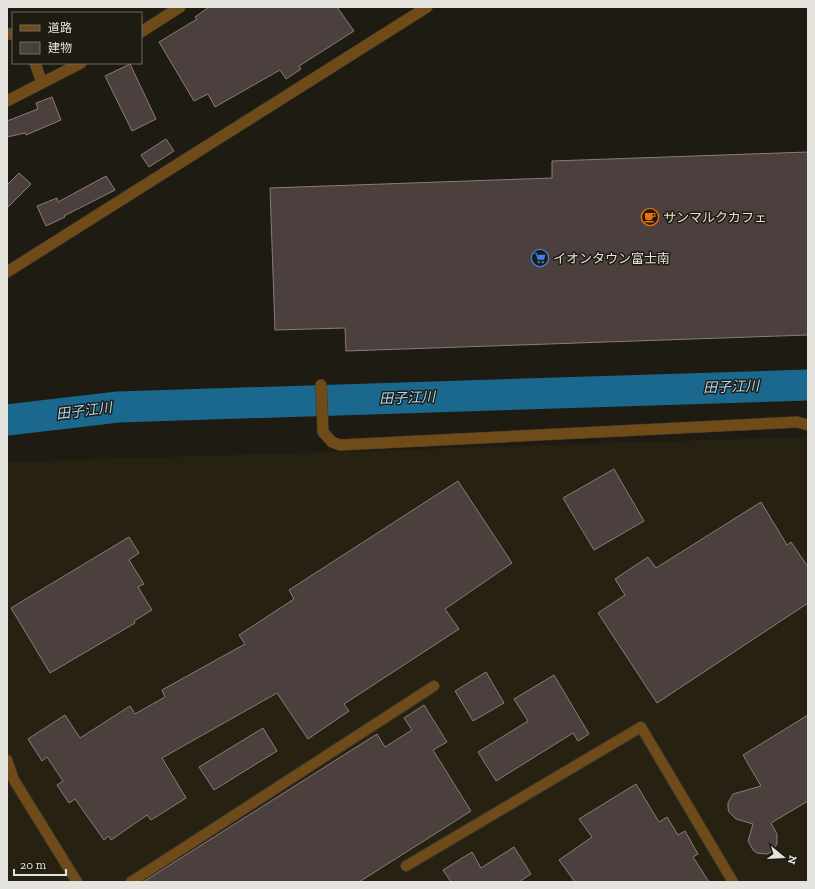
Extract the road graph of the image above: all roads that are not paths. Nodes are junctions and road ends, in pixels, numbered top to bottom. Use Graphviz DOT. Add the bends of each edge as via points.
graph roads {
  1 [pos="180,7"];
  2 [pos="428,7"];
  3 [pos="142,31"];
  4 [pos="36,64"];
  5 [pos="79,64"];
  6 [pos="42,83"];
  7 [pos="7,101"];
  8 [pos="7,272"];
  9 [pos="321,385"];
  10 [pos="808,425"];
  11 [pos="434,686"];
  12 [pos="7,760"];
  13 [pos="406,866"];
  14 [pos="77,882"];
  15 [pos="131,882"];
  16 [pos="734,882"];
  1 -- 3 [label="street"];
  2 -- 8 [label="street"];
  4 -- 6 [label="street"];
  5 -- 6 [label="street"];
  6 -- 7 [label="street"];
  9 -- 10 [label="street" via="323,432 332,442 340,445 797,422"];
  11 -- 15 [label="lane"];
  12 -- 14 [label="lane" via="14,780"];
  13 -- 16 [label="lane" via="641,727"];
}
